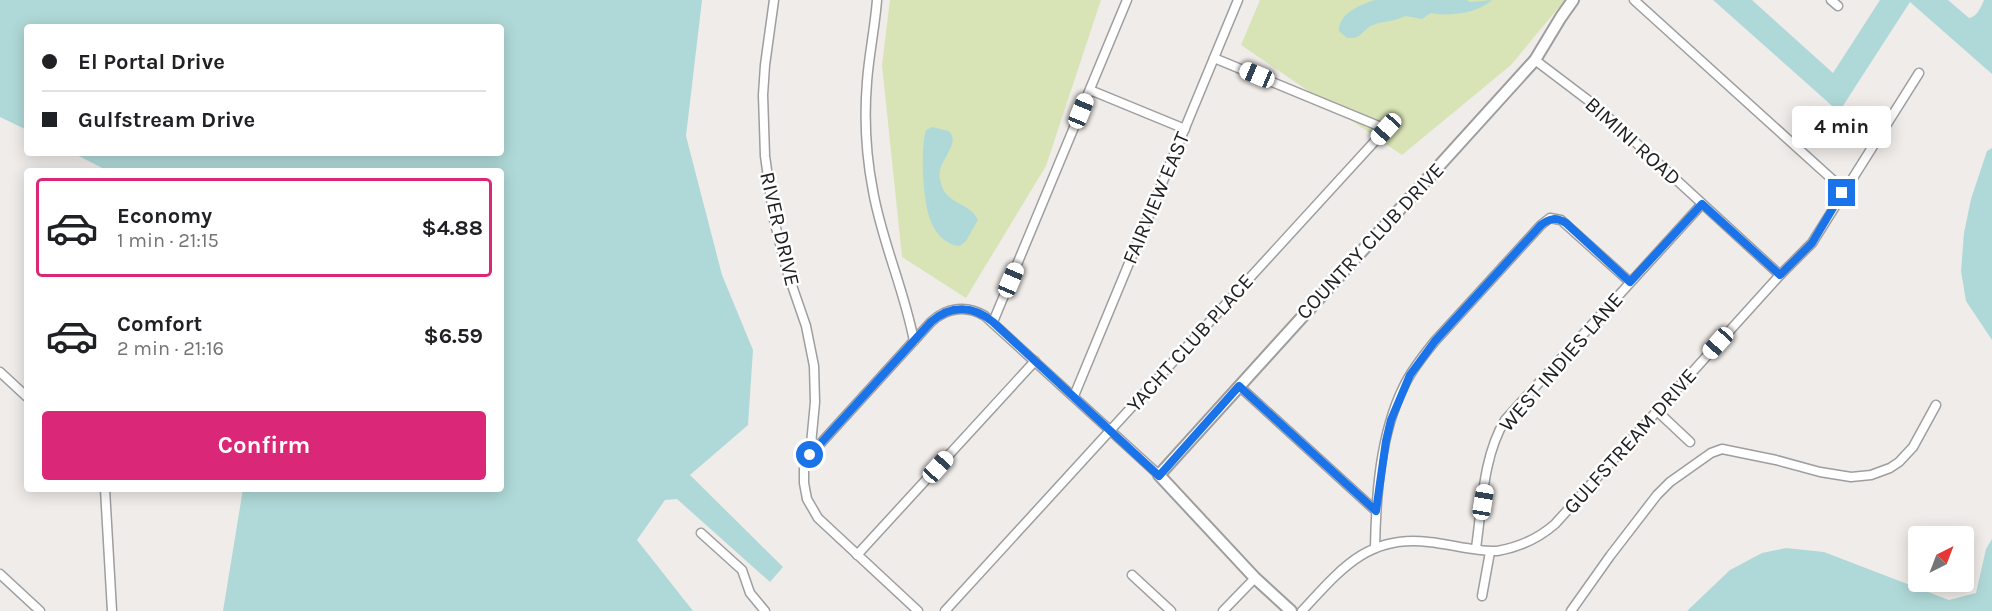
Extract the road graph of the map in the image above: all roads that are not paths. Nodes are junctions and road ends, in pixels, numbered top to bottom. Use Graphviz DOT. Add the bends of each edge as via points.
graph roads {
  1 [pos="774,0"];
  2 [pos="877,0"];
  3 [pos="1127,0"];
  4 [pos="1238,0"];
  5 [pos="1574,0"];
  6 [pos="1634,0"];
  7 [pos="1214,58"];
  8 [pos="1535,60"];
  9 [pos="1919,73"];
  10 [pos="1090,90"];
  11 [pos="1185,129"];
  12 [pos="1844,190"];
  13 [pos="1702,204"];
  14 [pos="1780,275"];
  15 [pos="1630,282"];
  16 [pos="993,322"];
  17 [pos="914,341"];
  18 [pos="1035,361"];
  19 [pos="0,372"];
  20 [pos="1239,386"];
  21 [pos="24,394"];
  22 [pos="1074,396"];
  23 [pos="1936,405"];
  24 [pos="1657,411"];
  25 [pos="1111,430"];
  26 [pos="1690,441"];
  27 [pos="810,455"];
  28 [pos="1159,476"];
  29 [pos="105,492"];
  30 [pos="1376,511"];
  31 [pos="701,533"];
  32 [pos="1375,548"];
  33 [pos="1476,548"];
  34 [pos="1490,552"];
  35 [pos="857,555"];
  36 [pos="0,574"];
  37 [pos="1132,575"];
  38 [pos="1256,578"];
  39 [pos="1482,596"];
  40 [pos="40,611"];
  41 [pos="112,611"];
  42 [pos="765,611"];
  43 [pos="918,611"];
  44 [pos="945,611"];
  45 [pos="1171,611"];
  46 [pos="1223,611"];
  47 [pos="1292,611"];
  48 [pos="1302,611"];
  49 [pos="1571,611"];
  1 -- 27 [label="street, RIVER DRIVE" via="764,75 765,156 778,240 812,356 815,402"];
  2 -- 17 [label="street" via="867,82 868,164 878,217"];
  3 -- 10 [label="street"];
  4 -- 7 [label="street, FAIRVIEW EAST"];
  5 -- 8 [label="street, COUNTRY CLUB DRIVE"];
  6 -- 12 [label="street"];
  7 -- 11 [label="street, FAIRVIEW EAST"];
  7 -- 25 [label="street, YACHT CLUB PLACE" via="1386,129"];
  8 -- 13 [label="street, BIMINI ROAD" via="1597,107"];
  8 -- 20 [label="street, COUNTRY CLUB DRIVE"];
  9 -- 12 [label="street, GULFSTREAM DRIVE"];
  10 -- 11 [label="street"];
  10 -- 16 [label="street"];
  11 -- 22 [label="street, FAIRVIEW EAST"];
  12 -- 14 [label="street, GULFSTREAM DRIVE" via="1812,243"];
  13 -- 14 [label="street, BIMINI ROAD"];
  13 -- 15 [label="street, WEST INDIES LANE"];
  14 -- 24 [label="street, GULFSTREAM DRIVE"];
  15 -- 30 [label="street" via="1566,223 1550,218 1541,225 1435,341 1410,375 1391,420"];
  15 -- 33 [label="street, WEST INDIES LANE" via="1498,431 1490,455"];
  16 -- 17 [label="street" via="971,309 950,310 936,318"];
  16 -- 18 [label="street"];
  17 -- 27 [label="street"];
  18 -- 22 [label="street"];
  18 -- 35 [label="street"];
  19 -- 21 [label="street"];
  20 -- 28 [label="street, COUNTRY CLUB DRIVE"];
  20 -- 30 [label="street"];
  22 -- 25 [label="street"];
  23 -- 49 [label="street" via="1906,455 1890,468 1871,475 1851,477 1820,472 1722,449 1711,453 1657,495"];
  24 -- 26 [label="street"];
  24 -- 34 [label="street, GULFSTREAM DRIVE" via="1555,524 1523,545"];
  25 -- 28 [label="street"];
  25 -- 44 [label="street, YACHT CLUB PLACE"];
  27 -- 35 [label="street, RIVER DRIVE" via="804,467 805,489 812,509"];
  28 -- 38 [label="street"];
  29 -- 41 [label="street"];
  30 -- 32 [label="street"];
  31 -- 42 [label="street" via="742,570 750,593"];
  32 -- 33 [label="street, GULFSTREAM DRIVE" via="1415,540"];
  32 -- 48 [label="street, GULFSTREAM DRIVE" via="1345,566"];
  33 -- 34 [label="street, GULFSTREAM DRIVE"];
  34 -- 39 [label="street"];
  35 -- 43 [label="street"];
  36 -- 40 [label="street"];
  37 -- 45 [label="street"];
  38 -- 46 [label="street"];
  38 -- 47 [label="street"];
}
